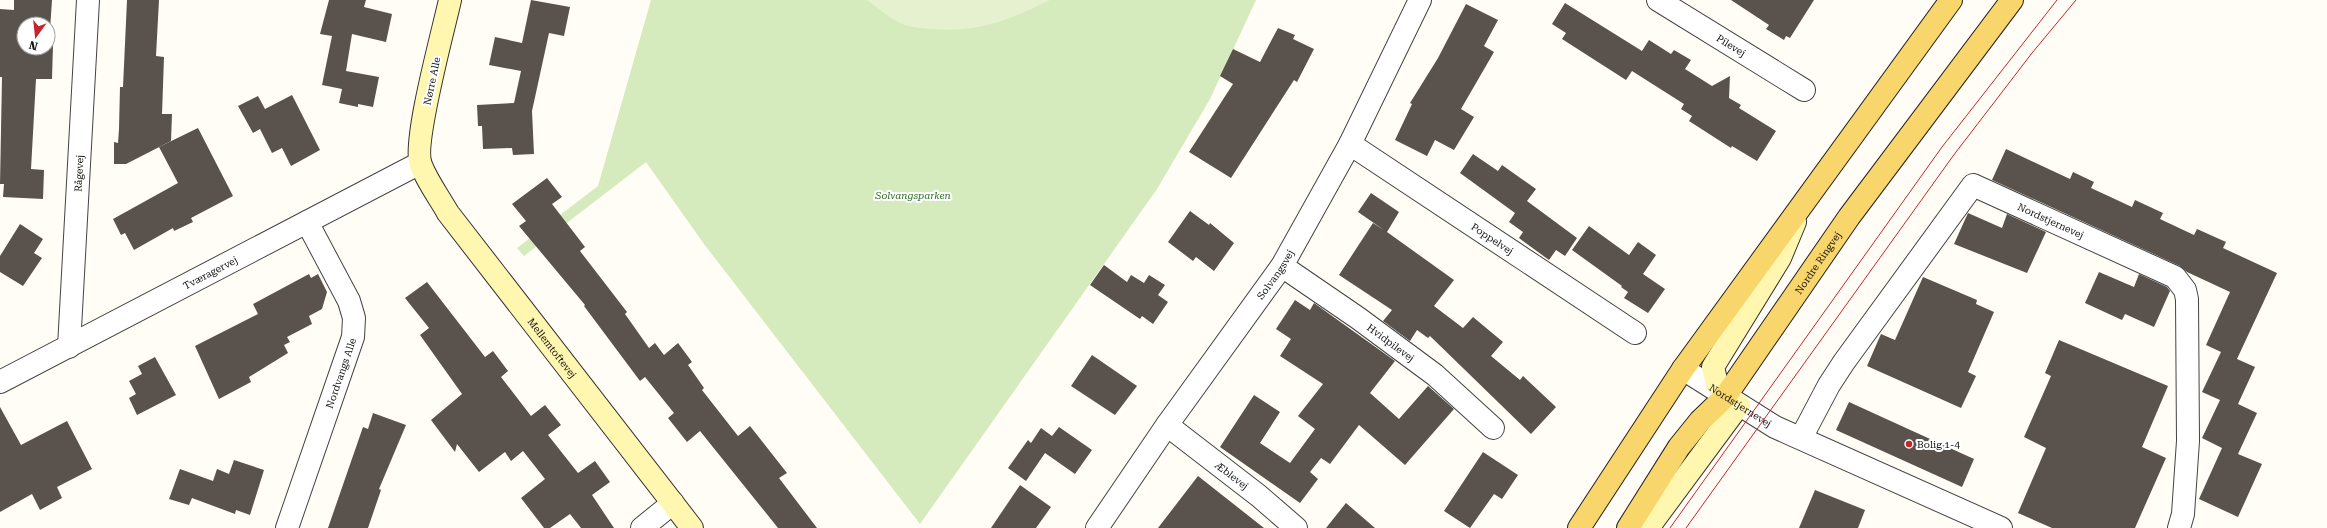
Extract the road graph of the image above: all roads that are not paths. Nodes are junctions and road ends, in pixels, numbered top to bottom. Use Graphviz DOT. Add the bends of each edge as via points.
graph roads {
  1 [pos="88,0"];
  2 [pos="450,0"];
  3 [pos="1420,0"];
  4 [pos="1658,0"];
  5 [pos="1951,0"];
  6 [pos="2012,0"];
  7 [pos="2029,0"];
  8 [pos="1992,27"];
  9 [pos="1804,90"];
  10 [pos="1350,144"];
  11 [pos="420,164"];
  12 [pos="1804,200"];
  13 [pos="307,222"];
  14 [pos="1282,266"];
  15 [pos="1635,333"];
  16 [pos="69,347"];
  17 [pos="1683,369"];
  18 [pos="0,382"];
  19 [pos="1732,401"];
  20 [pos="1167,425"];
  21 [pos="1493,428"];
  22 [pos="1801,438"];
  23 [pos="673,503"];
  24 [pos="287,528"];
  25 [pos="642,528"];
  26 [pos="692,528"];
  27 [pos="1097,528"];
  28 [pos="1296,528"];
  29 [pos="1579,528"];
  30 [pos="1628,528"];
  31 [pos="1648,528"];
  32 [pos="2001,528"];
  33 [pos="2179,528"];
  1 -- 16 [label="street, Rågevej"];
  2 -- 11 [label="street, Nørre Alle" via="426,109"];
  3 -- 10 [label="street, Solvangsvej"];
  4 -- 9 [label="street, Pilevej"];
  5 -- 12 [label="main road"];
  6 -- 8 [label="main road, Nordre Ringvej"];
  7 -- 8 [label="main road"];
  8 -- 19 [label="main road, Nordre Ringvej" via="1849,217"];
  10 -- 14 [label="street, Solvangsvej"];
  10 -- 15 [label="street, Poppelvej"];
  11 -- 13 [label="street, Tværagervej"];
  11 -- 23 [label="street, Mellemtoftevej" via="448,212"];
  12 -- 17 [label="main road"];
  12 -- 19 [label="street" via="1780,258 1713,367 1717,384"];
  13 -- 16 [label="street, Tværagervej"];
  13 -- 24 [label="street, Nordvangs Alle" via="348,301 354,318 353,337"];
  14 -- 20 [label="street, Solvangsvej"];
  14 -- 21 [label="street, Hvidpilevej" via="1435,374"];
  16 -- 18 [label="street, Tværagervej"];
  17 -- 19 [label="street, Nordstjernevej"];
  17 -- 29 [label="main road"];
  19 -- 22 [label="street, Nordstjernevej" via="1775,427"];
  19 -- 30 [label="main road, Nordre Ringvej" via="1700,421 1679,446"];
  19 -- 31 [label="street"];
  20 -- 27 [label="street, Solvangsvej"];
  20 -- 28 [label="street, Æblevej"];
  22 -- 32 [label="street, Nordstjernevej"];
  22 -- 33 [label="street, Nordstjernevej" via="1844,362 1972,185 2175,277 2181,283 2187,299 2188,441 2183,514"];
  23 -- 25 [label="street"];
  23 -- 26 [label="street, Mellemtoftevej"];
}
